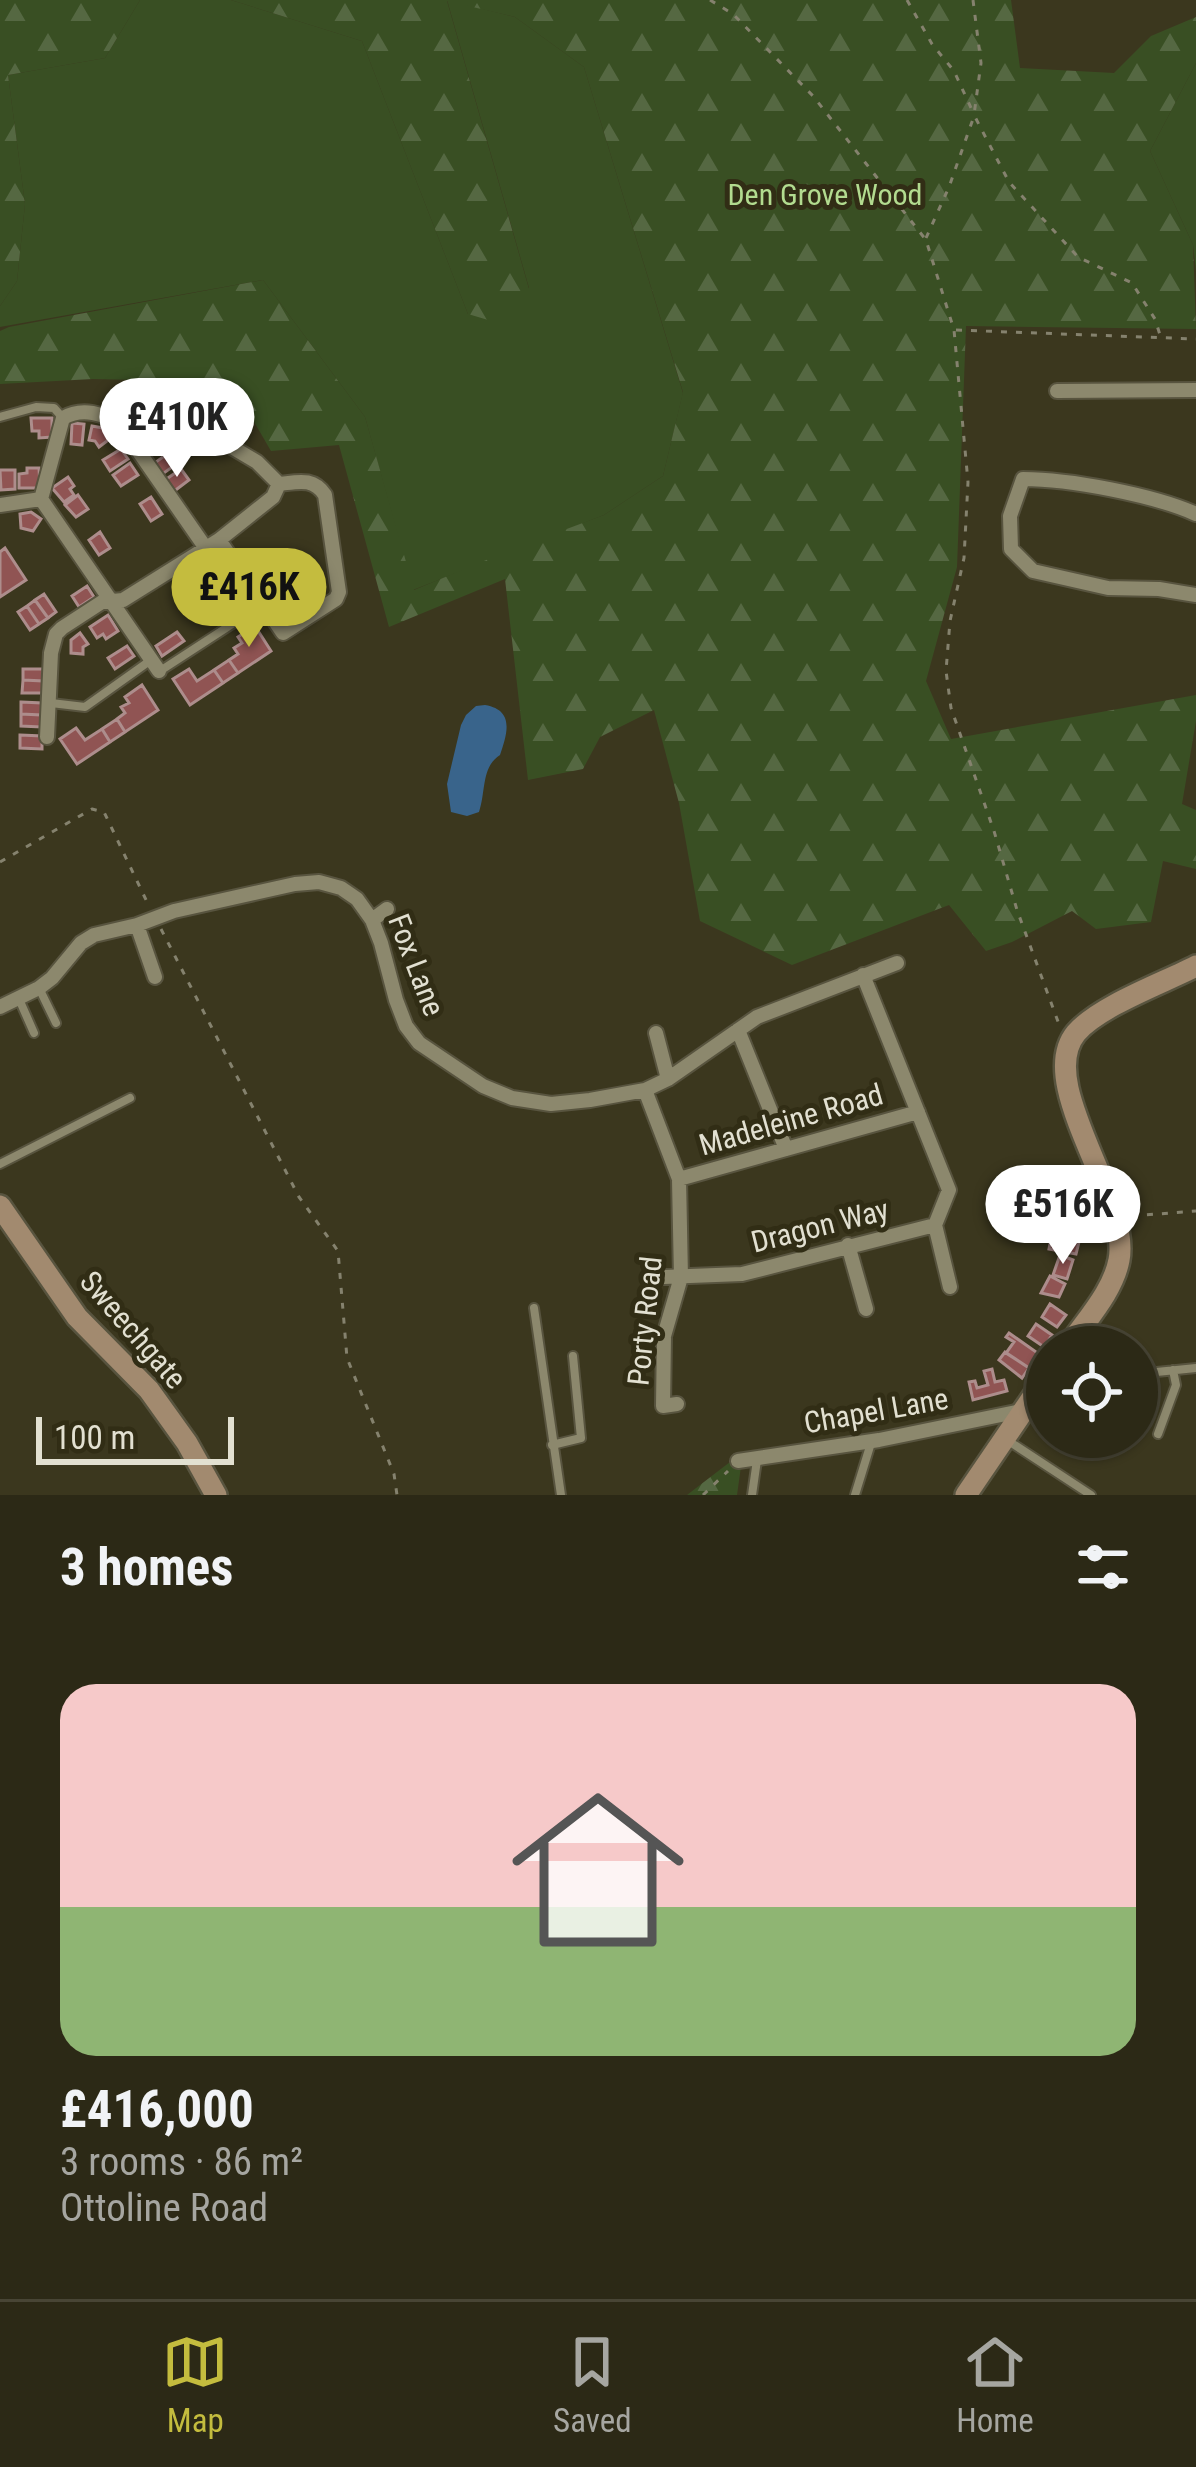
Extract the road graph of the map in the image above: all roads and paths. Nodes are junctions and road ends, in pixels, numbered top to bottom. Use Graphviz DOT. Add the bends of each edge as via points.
graph roads {
  1 [pos="710,0"];
  2 [pos="907,0"];
  3 [pos="973,0"];
  4 [pos="974,115"];
  5 [pos="926,240"];
  6 [pos="954,330"];
  7 [pos="1161,338"];
  8 [pos="1196,339"];
  9 [pos="1196,390"];
  10 [pos="1058,391"];
  11 [pos="0,417"];
  12 [pos="63,418"];
  13 [pos="121,426"];
  14 [pos="279,484"];
  15 [pos="41,499"];
  16 [pos="0,505"];
  17 [pos="1196,514"];
  18 [pos="212,543"];
  19 [pos="1196,595"];
  20 [pos="112,602"];
  21 [pos="263,604"];
  22 [pos="155,666"];
  23 [pos="49,703"];
  24 [pos="47,737"];
  25 [pos="0,862"];
  26 [pos="387,909"];
  27 [pos="155,918"];
  28 [pos="372,920"];
  29 [pos="137,925"];
  30 [pos="897,963"];
  31 [pos="1196,966"];
  32 [pos="863,975"];
  33 [pos="155,977"];
  34 [pos="39,988"];
  35 [pos="6,1004"];
  36 [pos="56,1023"];
  37 [pos="738,1030"];
  38 [pos="656,1033"];
  39 [pos="34,1034"];
  40 [pos="1064,1058"];
  41 [pos="668,1079"];
  42 [pos="645,1090"];
  43 [pos="130,1098"];
  44 [pos="918,1112"];
  45 [pos="786,1149"];
  46 [pos="0,1164"];
  47 [pos="679,1179"];
  48 [pos="0,1206"];
  49 [pos="1196,1211"];
  50 [pos="935,1225"];
  51 [pos="1118,1227"];
  52 [pos="848,1245"];
  53 [pos="664,1277"];
  54 [pos="681,1277"];
  55 [pos="950,1287"];
  56 [pos="534,1308"];
  57 [pos="866,1309"];
  58 [pos="1082,1326"];
  59 [pos="573,1356"];
  60 [pos="1196,1368"];
  61 [pos="1173,1370"];
  62 [pos="1158,1372"];
  63 [pos="677,1404"];
  64 [pos="1026,1408"];
  65 [pos="1022,1414"];
  66 [pos="1159,1434"];
  67 [pos="1003,1438"];
  68 [pos="871,1441"];
  69 [pos="552,1445"];
  70 [pos="757,1458"];
  71 [pos="738,1461"];
  72 [pos="216,1495"];
  73 [pos="397,1495"];
  74 [pos="561,1495"];
  75 [pos="703,1495"];
  76 [pos="752,1495"];
  77 [pos="855,1495"];
  78 [pos="966,1495"];
  79 [pos="1090,1495"];
  1 -- 5 [label="path" via="813,95"];
  2 -- 4 [label="path"];
  3 -- 4 [label="path" via="981,63"];
  4 -- 5 [label="path"];
  4 -- 7 [label="path" via="1009,182 1078,257 1132,283"];
  5 -- 6 [label="path"];
  6 -- 7 [label="path"];
  6 -- 40 [label="path" via="968,482 947,655 951,708 1059,1019"];
  7 -- 8 [label="path"];
  9 -- 10 [label="street"];
  11 -- 12 [label="lane" via="36,407"];
  12 -- 13 [label="street" via="90,413"];
  12 -- 15 [label="street"];
  13 -- 14 [label="street" via="150,406 205,407 230,446"];
  13 -- 18 [label="street"];
  14 -- 18 [label="street"];
  14 -- 21 [label="street" via="306,481 325,495 339,592 283,633"];
  15 -- 16 [label="street"];
  15 -- 20 [label="street"];
  17 -- 19 [label="street" via="1133,495 1023,479 1010,516 1011,550 1033,571"];
  18 -- 20 [label="street"];
  18 -- 21 [label="street"];
  20 -- 22 [label="street"];
  20 -- 23 [label="street" via="56,634"];
  21 -- 22 [label="lane"];
  22 -- 23 [label="lane" via="85,707"];
  23 -- 24 [label="street"];
  25 -- 27 [label="path" via="92,809 104,812"];
  26 -- 28 [label="street"];
  27 -- 28 [label="street, Fox Lane" via="319,882 357,899"];
  27 -- 29 [label="street, Fox Lane"];
  27 -- 73 [label="path" via="299,1197 338,1251 347,1358"];
  28 -- 42 [label="street, Fox Lane" via="399,1030 483,1086 551,1104"];
  29 -- 33 [label="street"];
  29 -- 34 [label="street, Fox Lane" via="81,943"];
  30 -- 32 [label="street, Fox Lane"];
  31 -- 40 [label="street" via="1092,1018"];
  32 -- 37 [label="street, Fox Lane"];
  32 -- 44 [label="street, Dragon Way"];
  34 -- 35 [label="street, Fox Lane"];
  34 -- 36 [label="lane"];
  35 -- 39 [label="lane"];
  37 -- 41 [label="street, Fox Lane"];
  37 -- 45 [label="street"];
  38 -- 41 [label="street"];
  40 -- 51 [label="street" via="1067,1088"];
  41 -- 42 [label="street, Fox Lane"];
  42 -- 47 [label="street, Porty Road"];
  43 -- 46 [label="lane"];
  44 -- 45 [label="street, Madeleine Road"];
  44 -- 50 [label="street, Dragon Way" via="949,1190"];
  45 -- 47 [label="street, Madeleine Road"];
  47 -- 54 [label="street, Porty Road"];
  48 -- 72 [label="street, Sweechgate" via="77,1317 149,1390"];
  49 -- 51 [label="path" via="1134,1215"];
  50 -- 52 [label="street, Dragon Way"];
  50 -- 55 [label="street"];
  51 -- 58 [label="street" via="1113,1280"];
  52 -- 54 [label="street, Dragon Way" via="742,1274"];
  52 -- 57 [label="street"];
  53 -- 54 [label="street, Dragon Way"];
  54 -- 63 [label="street, Porty Road" via="664,1336 663,1406"];
  56 -- 69 [label="lane"];
  59 -- 69 [label="lane" via="581,1438"];
  60 -- 61 [label="lane"];
  61 -- 62 [label="lane"];
  61 -- 66 [label="lane" via="1176,1385"];
  64 -- 65 [label="street"];
  65 -- 67 [label="street"];
  65 -- 68 [label="street, Chapel Lane"];
  67 -- 78 [label="street"];
  67 -- 79 [label="lane"];
  68 -- 70 [label="street, Chapel Lane"];
  68 -- 77 [label="lane"];
  69 -- 74 [label="lane"];
  70 -- 71 [label="street, Chapel Lane"];
  70 -- 76 [label="lane"];
  71 -- 75 [label="path"];
}
